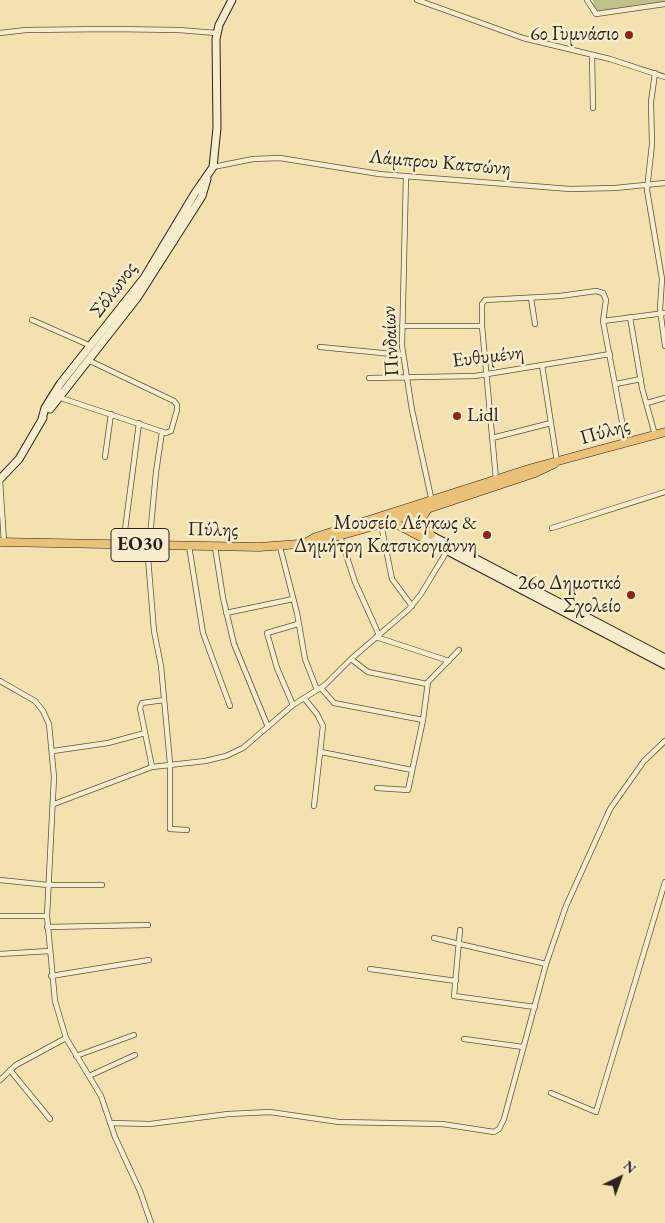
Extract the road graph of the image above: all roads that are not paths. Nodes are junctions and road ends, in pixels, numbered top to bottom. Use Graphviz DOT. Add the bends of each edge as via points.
graph roads {
  1 [pos="232,0"];
  2 [pos="417,0"];
  3 [pos="587,0"];
  4 [pos="665,4"];
  5 [pos="0,33"];
  6 [pos="216,33"];
  7 [pos="592,55"];
  8 [pos="655,74"];
  9 [pos="665,77"];
  10 [pos="593,108"];
  11 [pos="213,168"];
  12 [pos="406,176"];
  13 [pos="208,177"];
  14 [pos="665,183"];
  15 [pos="646,185"];
  16 [pos="531,298"];
  17 [pos="663,314"];
  18 [pos="630,317"];
  19 [pos="32,320"];
  20 [pos="603,321"];
  21 [pos="535,324"];
  22 [pos="402,326"];
  23 [pos="482,326"];
  24 [pos="91,346"];
  25 [pos="665,346"];
  26 [pos="320,347"];
  27 [pos="610,354"];
  28 [pos="403,355"];
  29 [pos="88,360"];
  30 [pos="542,365"];
  31 [pos="487,375"];
  32 [pos="406,377"];
  33 [pos="369,378"];
  34 [pos="641,379"];
  35 [pos="616,384"];
  36 [pos="58,397"];
  37 [pos="665,398"];
  38 [pos="647,403"];
  39 [pos="112,414"];
  40 [pos="42,420"];
  41 [pos="139,423"];
  42 [pos="551,423"];
  43 [pos="147,426"];
  44 [pos="138,431"];
  45 [pos="162,432"];
  46 [pos="665,432"];
  47 [pos="654,435"];
  48 [pos="492,438"];
  49 [pos="626,443"];
  50 [pos="105,457"];
  51 [pos="556,463"];
  52 [pos="0,479"];
  53 [pos="497,483"];
  54 [pos="665,492"];
  55 [pos="431,505"];
  56 [pos="410,511"];
  57 [pos="383,524"];
  58 [pos="552,528"];
  59 [pos="431,535"];
  60 [pos="340,536"];
  61 [pos="419,536"];
  62 [pos="2,542"];
  63 [pos="305,543"];
  64 [pos="123,545"];
  65 [pos="148,545"];
  66 [pos="189,546"];
  67 [pos="215,547"];
  68 [pos="280,547"];
  69 [pos="447,551"];
  70 [pos="293,599"];
  71 [pos="412,606"];
  72 [pos="226,613"];
  73 [pos="298,624"];
  74 [pos="377,636"];
  75 [pos="459,650"];
  76 [pos="665,658"];
  77 [pos="351,659"];
  78 [pos="450,661"];
  79 [pos="665,665"];
  80 [pos="0,681"];
  81 [pos="427,684"];
  82 [pos="319,689"];
  83 [pos="304,698"];
  84 [pos="164,700"];
  85 [pos="230,706"];
  86 [pos="294,706"];
  87 [pos="423,720"];
  88 [pos="268,727"];
  89 [pos="145,734"];
  90 [pos="665,741"];
  91 [pos="53,750"];
  92 [pos="321,752"];
  93 [pos="170,763"];
  94 [pos="152,767"];
  95 [pos="412,770"];
  96 [pos="377,788"];
  97 [pos="54,804"];
  98 [pos="314,806"];
  99 [pos="186,830"];
  100 [pos="0,880"];
  101 [pos="665,882"];
  102 [pos="48,884"];
  103 [pos="102,885"];
  104 [pos="658,906"];
  105 [pos="665,908"];
  106 [pos="0,916"];
  107 [pos="47,916"];
  108 [pos="148,926"];
  109 [pos="47,927"];
  110 [pos="460,930"];
  111 [pos="434,938"];
  112 [pos="459,944"];
  113 [pos="49,951"];
  114 [pos="0,954"];
  115 [pos="149,960"];
  116 [pos="546,964"];
  117 [pos="370,969"];
  118 [pos="51,976"];
  119 [pos="456,981"];
  120 [pos="535,1007"];
  121 [pos="134,1035"];
  122 [pos="66,1038"];
  123 [pos="464,1039"];
  124 [pos="524,1047"];
  125 [pos="135,1055"];
  126 [pos="76,1056"];
  127 [pos="10,1070"];
  128 [pos="90,1076"];
  129 [pos="0,1080"];
  130 [pos="551,1092"];
  131 [pos="50,1119"];
  132 [pos="110,1122"];
  133 [pos="151,1223"];
  1 -- 6 [label="street, Σόλωνος"];
  2 -- 7 [label="street" via="523,38"];
  3 -- 4 [label="street" via="594,14"];
  5 -- 6 [label="street" via="110,29"];
  6 -- 11 [label="street, Σόλωνος" via="217,128"];
  7 -- 8 [label="street"];
  7 -- 10 [label="street"];
  8 -- 9 [label="street"];
  8 -- 15 [label="street" via="650,102 652,144"];
  11 -- 12 [label="street, Λάμπρου Κατσώνη" via="253,159 285,158"];
  11 -- 13 [label="street, Σόλωνος"];
  12 -- 15 [label="street, Λάμπρου Κατσώνη" via="570,189"];
  12 -- 22 [label="street, Πινδαίων"];
  13 -- 24 [label="street, Σόλωνος" via="144,278"];
  13 -- 29 [label="street, Σόλωνος" via="202,196 149,281"];
  14 -- 15 [label="street, Λάμπρου Κατσώνη"];
  15 -- 17 [label="street" via="662,279"];
  16 -- 20 [label="street" via="602,292 606,298"];
  16 -- 21 [label="street"];
  16 -- 23 [label="street" via="484,301"];
  17 -- 18 [label="street"];
  17 -- 25 [label="street"];
  18 -- 20 [label="street"];
  18 -- 34 [label="street"];
  19 -- 24 [label="street"];
  20 -- 27 [label="street"];
  22 -- 23 [label="street"];
  22 -- 28 [label="street, Πινδαίων"];
  23 -- 31 [label="street"];
  24 -- 40 [label="street, Σόλωνος" via="60,384 45,408"];
  26 -- 28 [label="street"];
  27 -- 30 [label="street, Ευθυμένη"];
  27 -- 35 [label="street"];
  28 -- 32 [label="street, Πινδαίων"];
  29 -- 36 [label="street, Σόλωνος"];
  29 -- 45 [label="street" via="174,402 177,410 172,429 170,433"];
  30 -- 31 [label="street, Ευθυμένη"];
  30 -- 42 [label="street"];
  31 -- 32 [label="street, Ευθυμένη"];
  31 -- 48 [label="street"];
  32 -- 33 [label="street, Ευθυμένη"];
  32 -- 55 [label="street, Πινδαίων"];
  34 -- 35 [label="street"];
  34 -- 38 [label="street"];
  35 -- 49 [label="street"];
  36 -- 39 [label="street"];
  36 -- 40 [label="street, Σόλωνος"];
  37 -- 38 [label="street"];
  38 -- 47 [label="street"];
  39 -- 41 [label="street"];
  39 -- 50 [label="street"];
  40 -- 52 [label="street, Σόλωνος" via="19,459"];
  41 -- 43 [label="street"];
  41 -- 44 [label="street"];
  42 -- 48 [label="street"];
  42 -- 51 [label="street"];
  43 -- 44 [label="street"];
  43 -- 45 [label="street"];
  44 -- 64 [label="street"];
  45 -- 65 [label="street"];
  46 -- 47 [label="main road, Πύλης / ΕΟ30"];
  47 -- 49 [label="main road, Πύλης / ΕΟ30"];
  48 -- 53 [label="street"];
  49 -- 51 [label="main road, Πύλης / ΕΟ30"];
  51 -- 53 [label="main road, Πύλης / ΕΟ30" via="544,470"];
  52 -- 62 [label="street"];
  53 -- 55 [label="main road, Πύλης / ΕΟ30"];
  54 -- 58 [label="street"];
  55 -- 56 [label="main road, Πύλης / ΕΟ30"];
  55 -- 59 [label="main road" via="421,520"];
  56 -- 57 [label="main road, Πύλης / ΕΟ30"];
  56 -- 59 [label="street" via="419,527"];
  56 -- 61 [label="street" via="411,527"];
  56 -- 63 [label="main road, Πύλης / ΕΟ30" via="316,537"];
  57 -- 60 [label="main road, Πύλης / ΕΟ30"];
  57 -- 61 [label="main road" via="398,525"];
  57 -- 71 [label="street" via="393,581"];
  59 -- 76 [label="street"];
  60 -- 63 [label="main road, Πύλης / ΕΟ30"];
  60 -- 74 [label="street" via="354,582"];
  61 -- 69 [label="street"];
  62 -- 64 [label="main road, Πύλης / ΕΟ30"];
  63 -- 68 [label="main road, Πύλης / ΕΟ30"];
  64 -- 65 [label="main road, Πύλης / ΕΟ30"];
  65 -- 66 [label="main road, Πύλης / ΕΟ30"];
  65 -- 84 [label="street" via="154,631"];
  66 -- 67 [label="main road, Πύλης / ΕΟ30"];
  66 -- 85 [label="street" via="203,633"];
  67 -- 68 [label="main road, Πύλης / ΕΟ30"];
  67 -- 72 [label="street"];
  68 -- 70 [label="street"];
  69 -- 71 [label="street"];
  69 -- 79 [label="street"];
  70 -- 72 [label="street"];
  70 -- 73 [label="street"];
  71 -- 74 [label="street"];
  72 -- 88 [label="street" via="234,644"];
  73 -- 82 [label="street" via="305,659"];
  73 -- 86 [label="street" via="267,633 277,668"];
  74 -- 77 [label="street"];
  74 -- 78 [label="street"];
  75 -- 78 [label="street"];
  77 -- 81 [label="street" via="369,672"];
  77 -- 82 [label="street"];
  78 -- 81 [label="street"];
  80 -- 91 [label="street" via="26,695 43,710 51,730"];
  81 -- 87 [label="street"];
  82 -- 83 [label="street"];
  82 -- 87 [label="street" via="341,706"];
  83 -- 86 [label="street"];
  83 -- 92 [label="street" via="322,722"];
  84 -- 89 [label="street" via="141,705"];
  84 -- 93 [label="street"];
  86 -- 88 [label="street"];
  87 -- 95 [label="street"];
  88 -- 93 [label="street" via="245,746 226,756 196,763"];
  89 -- 91 [label="street" via="108,743"];
  89 -- 94 [label="street"];
  90 -- 116 [label="street" via="644,761 607,814 566,906"];
  91 -- 97 [label="street"];
  92 -- 95 [label="street"];
  92 -- 98 [label="street"];
  93 -- 94 [label="street"];
  93 -- 99 [label="street" via="170,829"];
  94 -- 97 [label="street"];
  95 -- 96 [label="street" via="408,790"];
  97 -- 102 [label="street"];
  100 -- 102 [label="street"];
  101 -- 104 [label="street"];
  102 -- 103 [label="street"];
  102 -- 107 [label="street"];
  104 -- 105 [label="street"];
  104 -- 130 [label="street" via="596,1112"];
  106 -- 107 [label="street"];
  107 -- 109 [label="street"];
  108 -- 109 [label="street"];
  109 -- 113 [label="street"];
  110 -- 112 [label="street"];
  111 -- 112 [label="street"];
  112 -- 116 [label="street"];
  112 -- 119 [label="street"];
  113 -- 114 [label="street"];
  113 -- 118 [label="street"];
  115 -- 118 [label="street"];
  116 -- 120 [label="street"];
  117 -- 119 [label="street"];
  118 -- 122 [label="street" via="57,1013"];
  119 -- 120 [label="street" via="454,996"];
  120 -- 124 [label="street"];
  121 -- 126 [label="street"];
  122 -- 126 [label="street"];
  122 -- 127 [label="street"];
  123 -- 124 [label="street"];
  124 -- 132 [label="street" via="501,1127 494,1132 442,1124 339,1122 270,1112 150,1124"];
  125 -- 128 [label="street"];
  126 -- 128 [label="street"];
  127 -- 129 [label="street"];
  127 -- 131 [label="street"];
  128 -- 132 [label="street" via="102,1096"];
  132 -- 133 [label="street"];
}
